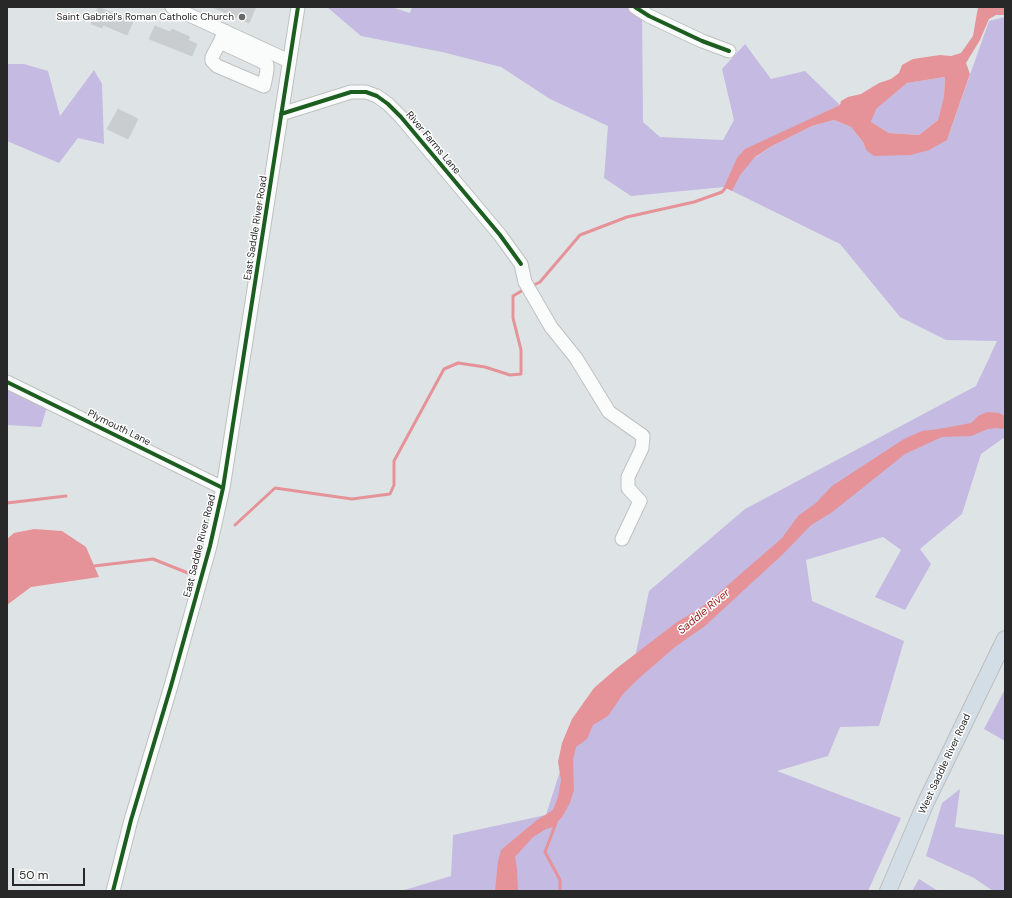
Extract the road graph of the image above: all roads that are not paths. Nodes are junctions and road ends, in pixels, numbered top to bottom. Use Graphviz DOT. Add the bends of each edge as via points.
graph roads {
  1 [pos="172,7"];
  2 [pos="298,7"];
  3 [pos="635,7"];
  4 [pos="222,37"];
  5 [pos="247,48"];
  6 [pos="729,51"];
  7 [pos="289,61"];
  8 [pos="281,114"];
  9 [pos="7,382"];
  10 [pos="223,488"];
  11 [pos="622,539"];
  12 [pos="1005,639"];
  13 [pos="1000,660"];
  14 [pos="113,891"];
  15 [pos="888,891"];
  1 -- 4 [label="street"];
  2 -- 7 [label="street, East Saddle River Road"];
  3 -- 6 [label="street" via="702,41"];
  4 -- 5 [label="street"];
  4 -- 5 [label="street" via="212,61 217,66 264,86 266,65"];
  5 -- 7 [label="street"];
  7 -- 8 [label="street, East Saddle River Road"];
  8 -- 10 [label="street, East Saddle River Road"];
  8 -- 11 [label="street, River Farms Lane" via="351,92 366,92 377,96 406,123 500,235 521,264 525,282 552,327 576,358 609,412 643,436 642,448 628,478 628,488 640,500"];
  9 -- 10 [label="street, Plymouth Lane"];
  10 -- 14 [label="street, East Saddle River Road" via="210,546"];
  12 -- 13 [label="main road, West Saddle River Road"];
  13 -- 15 [label="main road, West Saddle River Road" via="926,802"];
}
